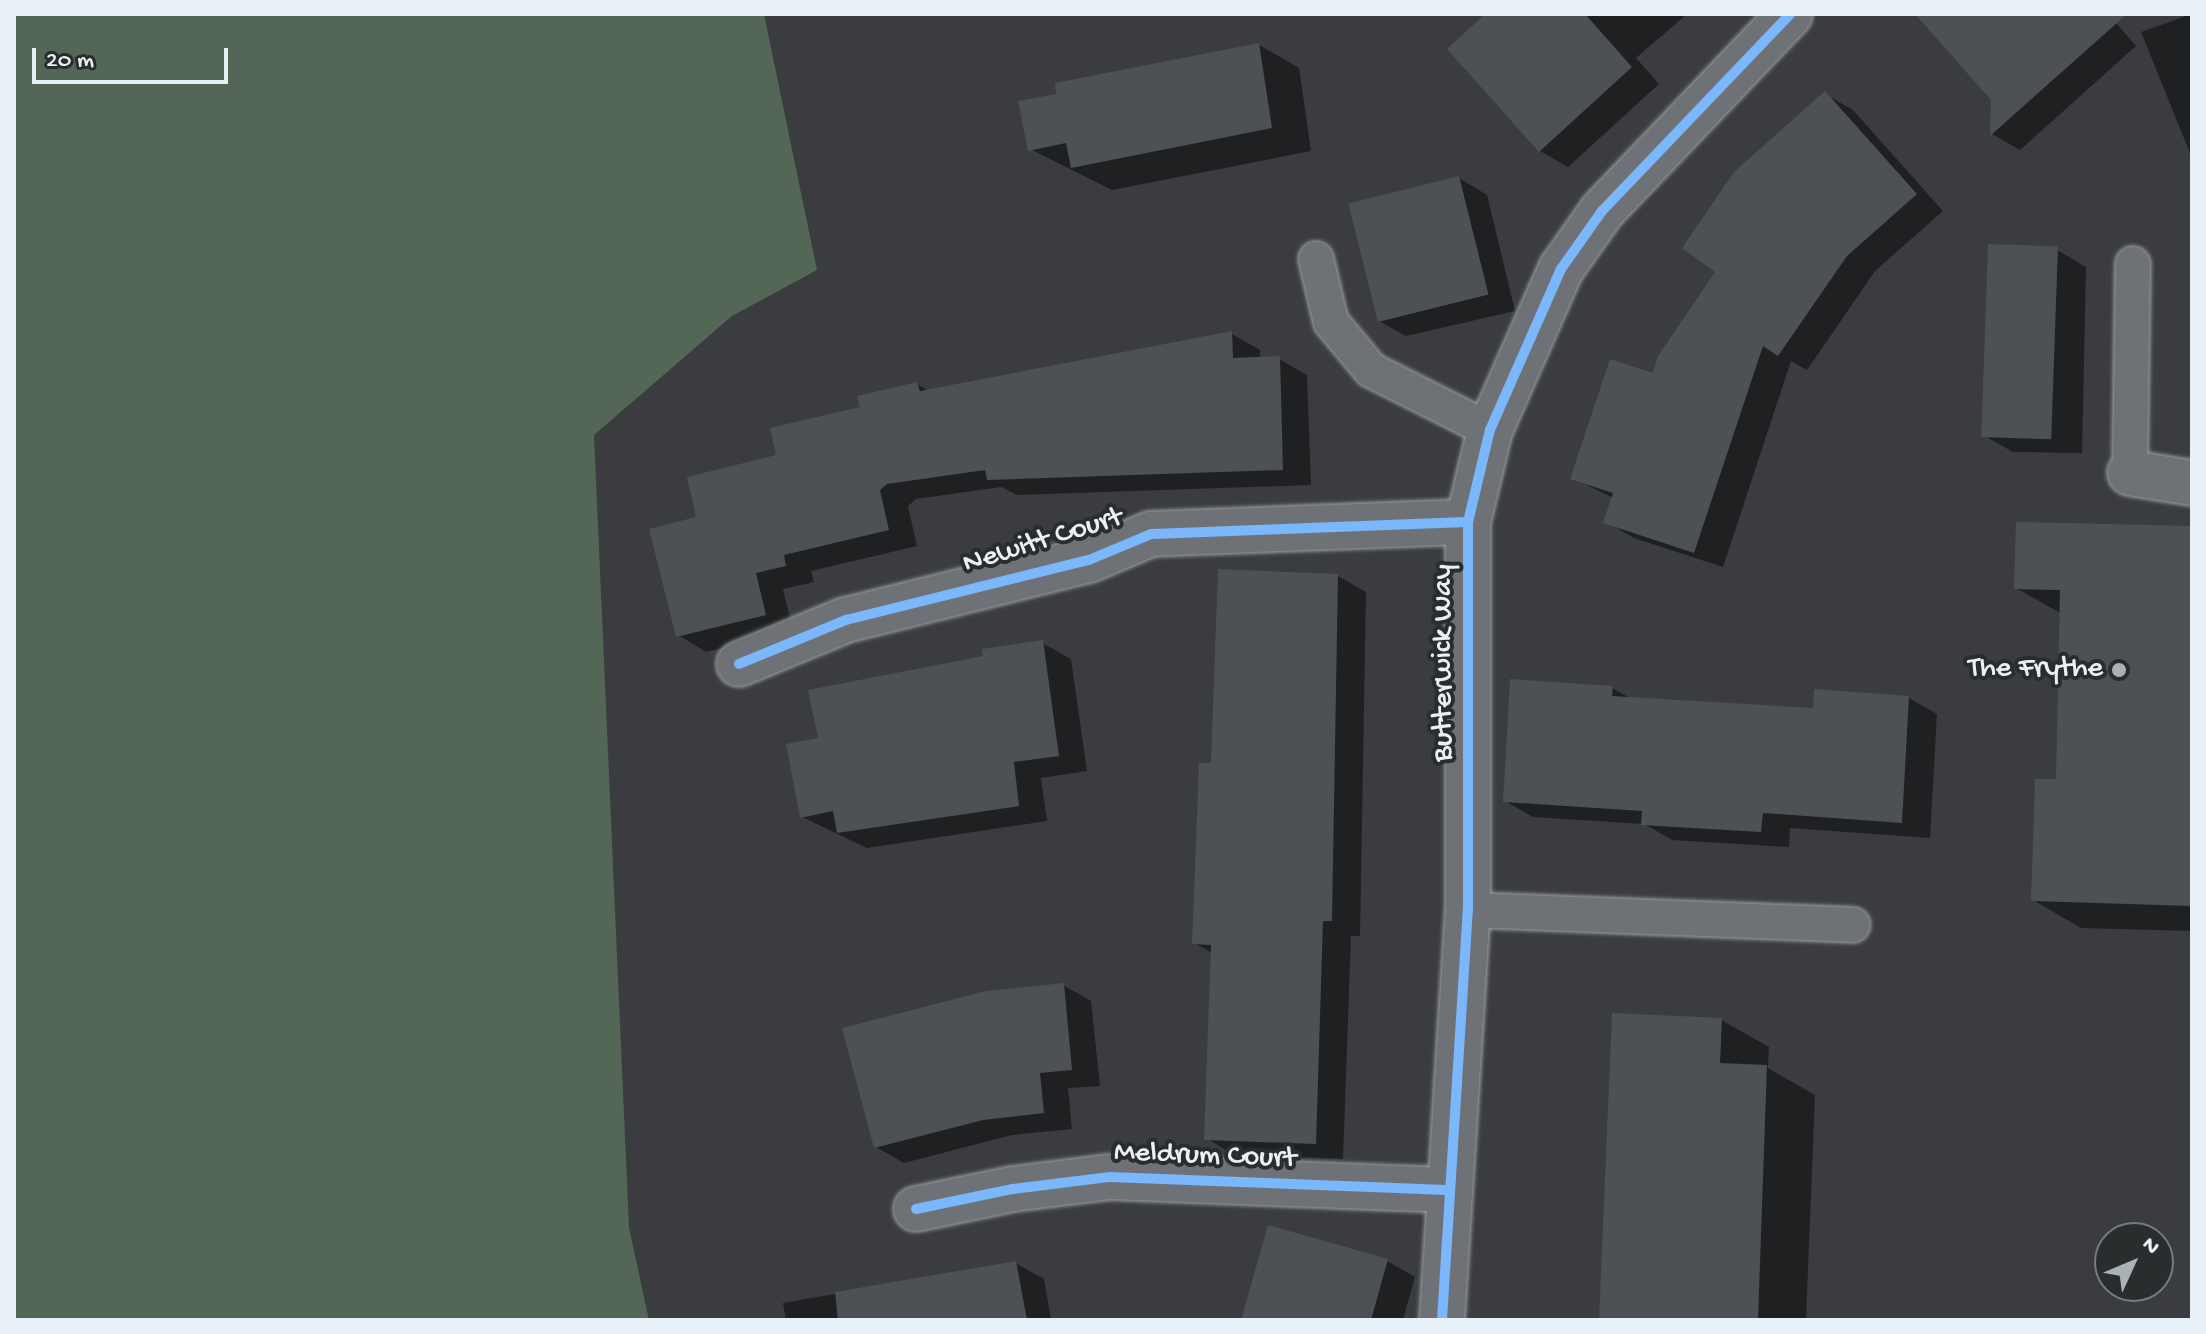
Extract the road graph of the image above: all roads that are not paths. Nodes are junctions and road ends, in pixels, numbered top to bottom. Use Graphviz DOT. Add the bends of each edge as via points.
graph roads {
  1 [pos="1790,14"];
  2 [pos="1316,259"];
  3 [pos="2133,264"];
  4 [pos="1490,430"];
  5 [pos="2130,473"];
  6 [pos="2192,483"];
  7 [pos="1468,522"];
  8 [pos="739,664"];
  9 [pos="1468,910"];
  10 [pos="1853,925"];
  11 [pos="1446,1190"];
  12 [pos="916,1209"];
  13 [pos="1442,1320"];
  1 -- 4 [label="street, Butterwick Way" via="1602,211 1561,269"];
  2 -- 4 [label="lane" via="1331,322 1371,370"];
  3 -- 5 [label="lane"];
  4 -- 7 [label="street, Butterwick Way"];
  5 -- 6 [label="street"];
  7 -- 8 [label="street, Newitt Court" via="1151,534 1089,560 846,620"];
  7 -- 9 [label="street, Butterwick Way"];
  9 -- 10 [label="lane"];
  9 -- 11 [label="street, Butterwick Way"];
  11 -- 12 [label="street, Meldrum Court" via="1110,1177"];
  11 -- 13 [label="street, Butterwick Way"];
}
